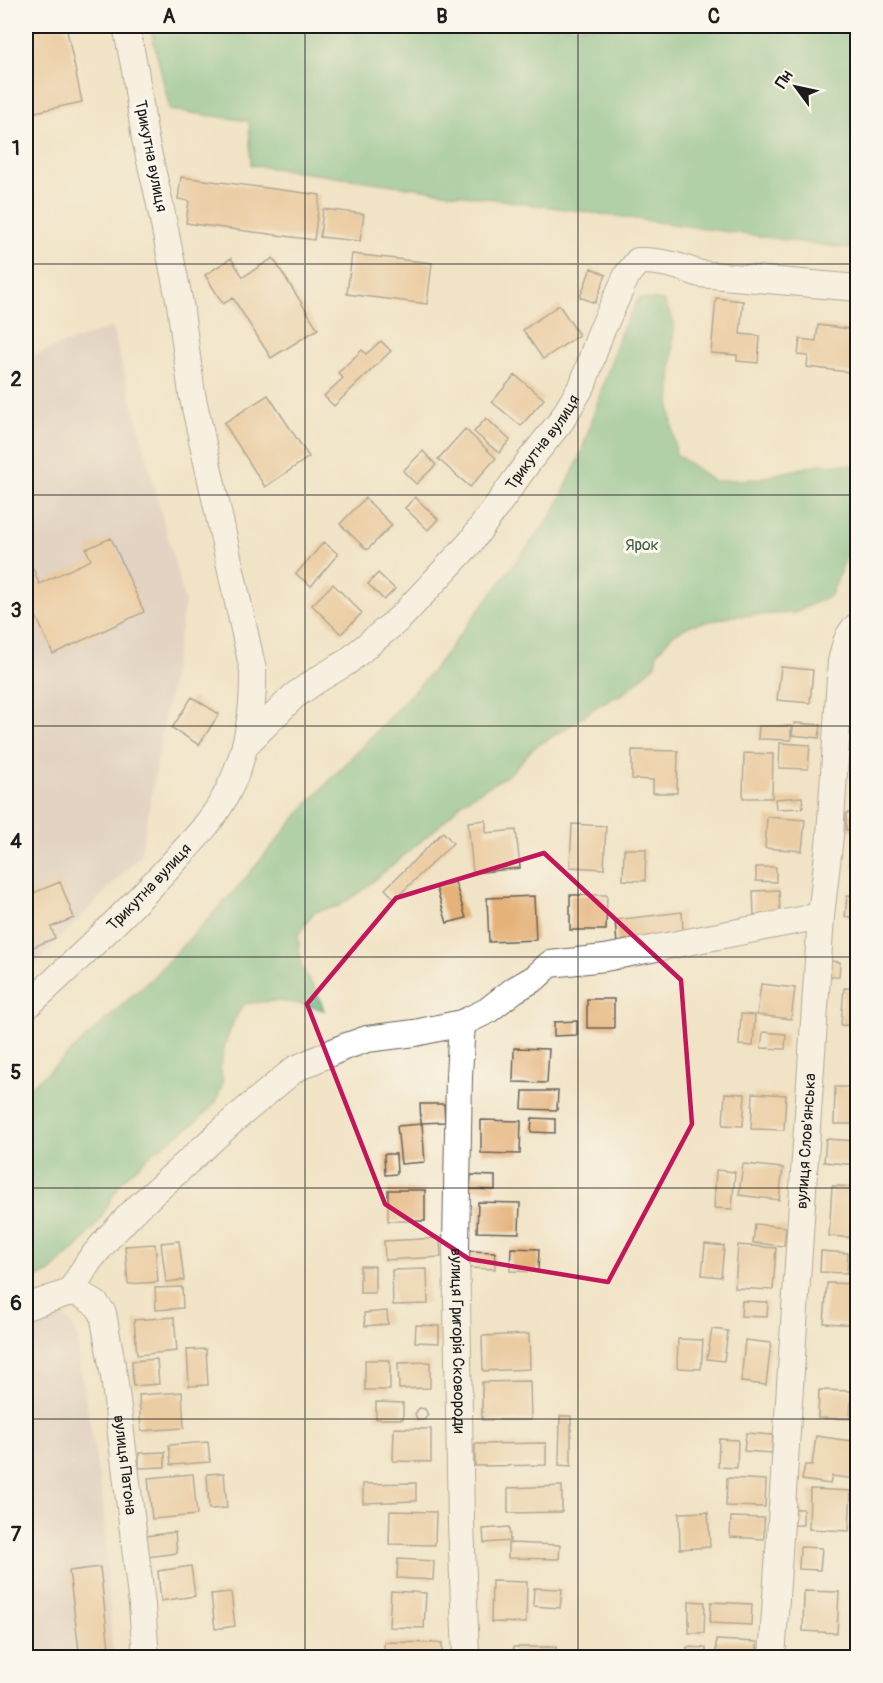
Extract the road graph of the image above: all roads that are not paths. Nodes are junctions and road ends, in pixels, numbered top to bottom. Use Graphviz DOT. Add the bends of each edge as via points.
graph roads {
  1 [pos="126,26"];
  2 [pos="858,288"];
  3 [pos="856,627"];
  4 [pos="245,746"];
  5 [pos="821,916"];
  6 [pos="26,1007"];
  7 [pos="462,1023"];
  8 [pos="70,1292"];
  9 [pos="26,1307"];
  10 [pos="146,1658"];
  11 [pos="466,1658"];
  12 [pos="772,1658"];
  1 -- 4 [label="street, Трикутна вулиця" via="180,304 192,394 253,670"];
  2 -- 4 [label="street, Трикутна вулиця" via="700,274 678,266 638,261 627,275 583,384 561,421 470,543 400,618 347,662 294,696"];
  3 -- 5 [label="street, вулиця Слов'янська" via="846,640 841,662"];
  4 -- 6 [label="street, Трикутна вулиця" via="238,769 210,821 139,901"];
  5 -- 7 [label="street" via="604,958 550,964 487,1011"];
  5 -- 12 [label="street, вулиця Слов'янська"];
  7 -- 8 [label="street" via="368,1039 295,1069 136,1209 89,1261"];
  7 -- 11 [label="street, вулиця Григорія Сковороди" via="456,1247"];
  8 -- 9 [label="street"];
  8 -- 10 [label="street, вулиця Патона" via="82,1295 103,1313 117,1398"];
}
